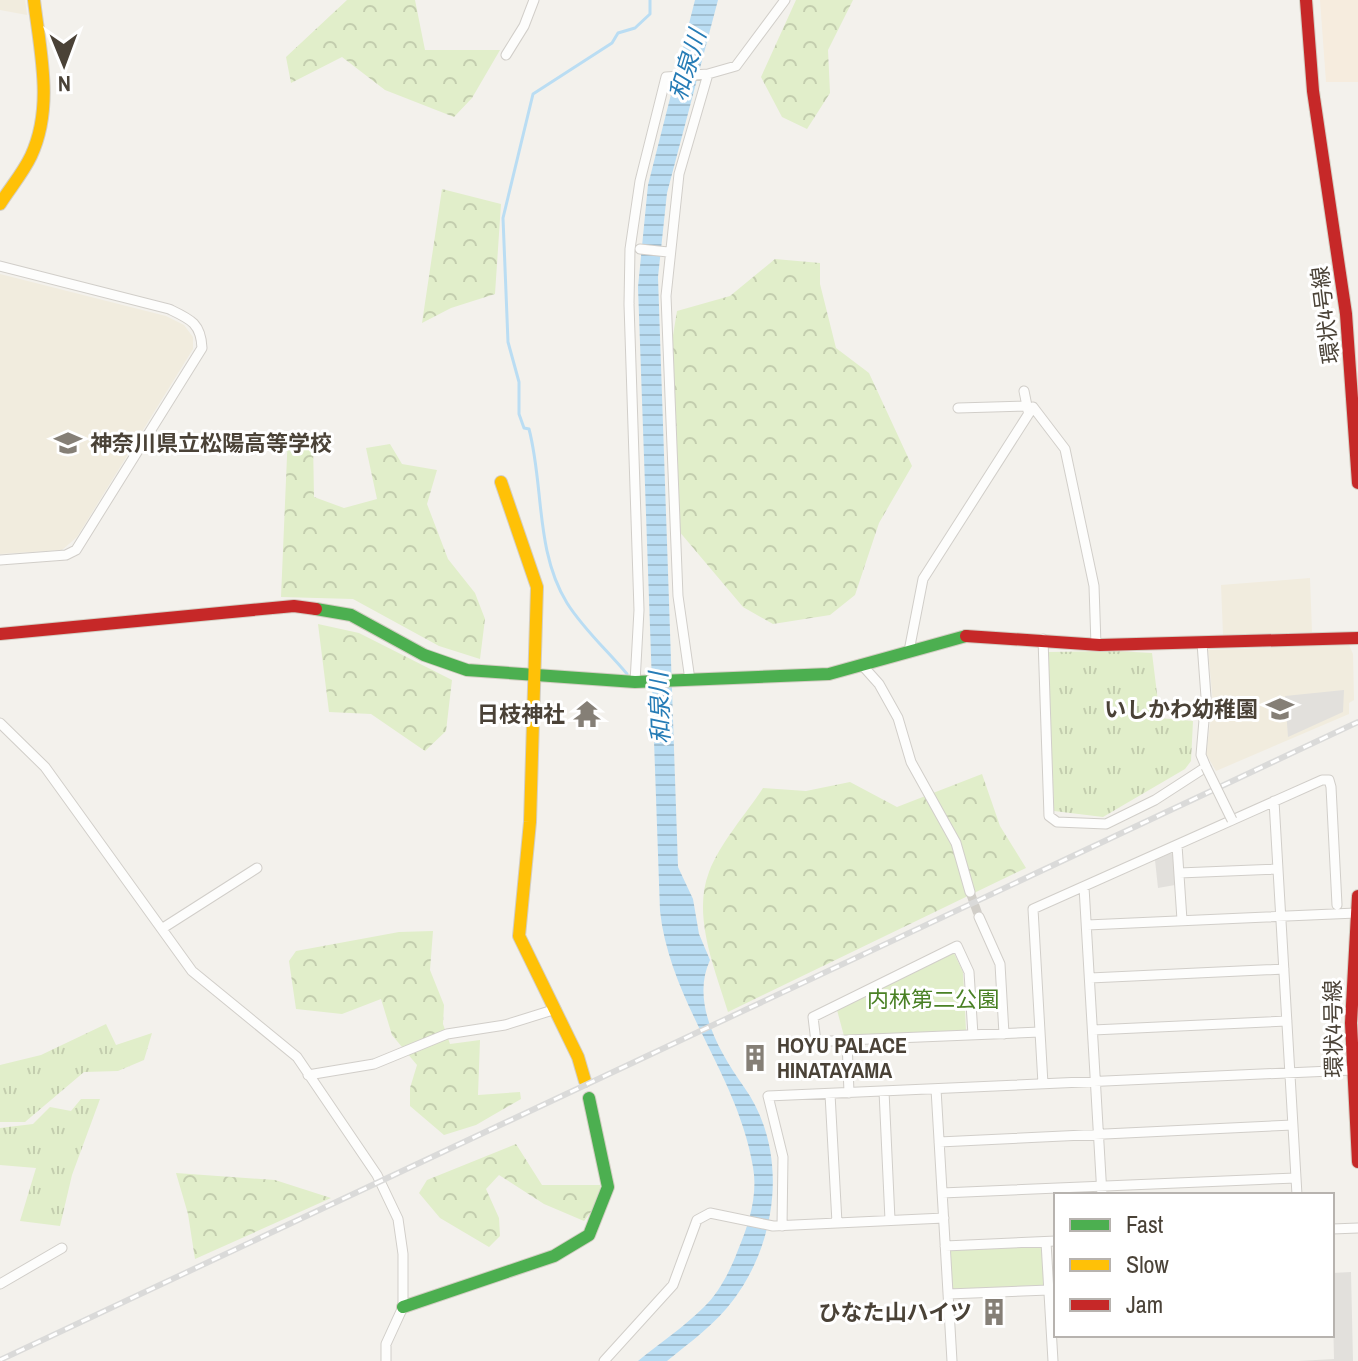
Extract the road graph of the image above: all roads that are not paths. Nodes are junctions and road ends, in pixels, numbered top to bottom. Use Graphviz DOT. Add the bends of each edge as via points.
graph roads {
  1 [pos="34,0"];
  2 [pos="534,0"];
  3 [pos="785,0"];
  4 [pos="1306,0"];
  5 [pos="506,55"];
  6 [pos="701,74"];
  7 [pos="0,204"];
  8 [pos="640,249"];
  9 [pos="664,251"];
  10 [pos="0,266"];
  11 [pos="1352,314"];
  12 [pos="1024,391"];
  13 [pos="958,408"];
  14 [pos="1027,408"];
  15 [pos="501,482"];
  16 [pos="1358,483"];
  17 [pos="0,560"];
  18 [pos="0,634"];
  19 [pos="1358,638"];
  20 [pos="1043,639"];
  21 [pos="1202,643"];
  22 [pos="1096,645"];
  23 [pos="909,651"];
  24 [pos="862,665"];
  25 [pos="536,675"];
  26 [pos="690,680"];
  27 [pos="635,682"];
  28 [pos="0,723"];
  29 [pos="1206,767"];
  30 [pos="1274,801"];
  31 [pos="1232,820"];
  32 [pos="1177,845"];
  33 [pos="257,868"];
  34 [pos="1278,869"];
  35 [pos="1179,873"];
  36 [pos="1084,887"];
  37 [pos="970,892"];
  38 [pos="1358,896"];
  39 [pos="1337,905"];
  40 [pos="1356,913"];
  41 [pos="1280,916"];
  42 [pos="979,917"];
  43 [pos="1182,920"];
  44 [pos="1087,925"];
  45 [pos="163,928"];
  46 [pos="1284,969"];
  47 [pos="1090,978"];
  48 [pos="556,1009"];
  49 [pos="1287,1021"];
  50 [pos="1093,1030"];
  51 [pos="1040,1032"];
  52 [pos="1004,1034"];
  53 [pos="973,1035"];
  54 [pos="847,1040"];
  55 [pos="1353,1070"];
  56 [pos="1290,1073"];
  57 [pos="308,1075"];
  58 [pos="585,1081"];
  59 [pos="1096,1082"];
  60 [pos="1043,1084"];
  61 [pos="936,1089"];
  62 [pos="884,1091"];
  63 [pos="849,1093"];
  64 [pos="830,1094"];
  65 [pos="589,1098"];
  66 [pos="1293,1125"];
  67 [pos="1099,1134"];
  68 [pos="939,1142"];
  69 [pos="1358,1142"];
  70 [pos="1358,1162"];
  71 [pos="1296,1178"];
  72 [pos="1102,1191"];
  73 [pos="942,1193"];
  74 [pos="1297,1193"];
  75 [pos="944,1218"];
  76 [pos="890,1220"];
  77 [pos="837,1223"];
  78 [pos="782,1226"];
  79 [pos="1358,1228"];
  80 [pos="1334,1229"];
  81 [pos="1051,1242"];
  82 [pos="945,1246"];
  83 [pos="62,1248"];
  84 [pos="0,1284"];
  85 [pos="1049,1290"];
  86 [pos="948,1294"];
  87 [pos="403,1307"];
  88 [pos="386,1361"];
  89 [pos="604,1361"];
  90 [pos="952,1361"];
  91 [pos="1053,1361"];
  1 -- 7 [label="street" via="44,89 42,128"];
  2 -- 5 [label="street"];
  3 -- 6 [label="street" via="743,61"];
  4 -- 11 [label="street, 環状4号線" via="1313,91"];
  6 -- 9 [label="street"];
  6 -- 27 [label="street" via="666,77 640,181 630,249 639,610"];
  8 -- 9 [label="street"];
  9 -- 26 [label="street" via="678,596"];
  10 -- 17 [label="street" via="169,309 194,320 202,331 202,348 76,550"];
  11 -- 16 [label="street, 環状4号線"];
  12 -- 14 [label="street"];
  13 -- 14 [label="street"];
  14 -- 22 [label="street" via="1033,407 1065,449 1094,586"];
  14 -- 23 [label="street" via="1013,443 923,579"];
  15 -- 25 [label="street" via="534,573"];
  18 -- 25 [label="street" via="314,607 351,615 446,665"];
  19 -- 21 [label="street"];
  20 -- 22 [label="street"];
  20 -- 23 [label="street" via="959,636"];
  20 -- 29 [label="street" via="1049,816 1057,822 1106,824"];
  21 -- 22 [label="street"];
  21 -- 29 [label="street" via="1206,697 1201,755"];
  23 -- 24 [label="street"];
  24 -- 26 [label="street" via="795,678"];
  24 -- 37 [label="street" via="898,718 911,762 956,843"];
  25 -- 27 [label="street"];
  25 -- 48 [label="street" via="519,936"];
  26 -- 27 [label="street"];
  28 -- 45 [label="street" via="45,767"];
  29 -- 31 [label="street, bridge"];
  30 -- 31 [label="street"];
  30 -- 34 [label="street"];
  30 -- 39 [label="street" via="1329,780"];
  31 -- 32 [label="street"];
  32 -- 35 [label="street"];
  32 -- 36 [label="street"];
  33 -- 45 [label="street"];
  34 -- 35 [label="street"];
  34 -- 41 [label="street"];
  35 -- 43 [label="street"];
  36 -- 44 [label="street"];
  36 -- 51 [label="street" via="1033,909"];
  38 -- 40 [label="street, 環状4号線"];
  40 -- 41 [label="street"];
  40 -- 55 [label="street, 環状4号線"];
  41 -- 43 [label="street"];
  41 -- 46 [label="street"];
  42 -- 52 [label="street" via="1000,964"];
  43 -- 44 [label="street"];
  44 -- 47 [label="street"];
  45 -- 57 [label="street" via="192,971 271,1032"];
  46 -- 47 [label="street"];
  46 -- 49 [label="street"];
  47 -- 50 [label="street"];
  48 -- 57 [label="street" via="505,1025 447,1034 374,1064"];
  48 -- 58 [label="street"];
  49 -- 50 [label="street"];
  49 -- 56 [label="street"];
  50 -- 59 [label="street"];
  51 -- 52 [label="street"];
  51 -- 60 [label="street"];
  52 -- 53 [label="street"];
  53 -- 54 [label="street"];
  53 -- 54 [label="street" via="969,972 957,946 812,1013 816,1042"];
  54 -- 63 [label="street"];
  55 -- 56 [label="street"];
  55 -- 69 [label="street, 環状4号線"];
  56 -- 59 [label="street"];
  56 -- 66 [label="street"];
  57 -- 87 [label="street" via="377,1175 398,1219"];
  59 -- 60 [label="street"];
  59 -- 67 [label="street"];
  60 -- 61 [label="street"];
  61 -- 62 [label="street"];
  61 -- 68 [label="street"];
  62 -- 63 [label="street"];
  62 -- 76 [label="street"];
  63 -- 64 [label="street"];
  64 -- 77 [label="street"];
  64 -- 78 [label="street" via="768,1096 783,1157"];
  65 -- 87 [label="street" via="608,1187 589,1235 554,1256"];
  66 -- 67 [label="street"];
  66 -- 71 [label="street"];
  67 -- 68 [label="street"];
  67 -- 72 [label="street"];
  68 -- 73 [label="street"];
  69 -- 70 [label="street, 環状4号線"];
  71 -- 72 [label="street"];
  71 -- 74 [label="street"];
  72 -- 73 [label="street"];
  73 -- 75 [label="street"];
  75 -- 76 [label="street"];
  75 -- 82 [label="street"];
  76 -- 77 [label="street"];
  77 -- 78 [label="street"];
  78 -- 89 [label="street" via="710,1213 697,1220 673,1285"];
  79 -- 80 [label="street"];
  81 -- 82 [label="street"];
  81 -- 85 [label="street"];
  82 -- 86 [label="street"];
  83 -- 84 [label="street"];
  85 -- 86 [label="street"];
  85 -- 91 [label="street"];
  86 -- 90 [label="street"];
  87 -- 88 [label="street" via="386,1344"];
}
